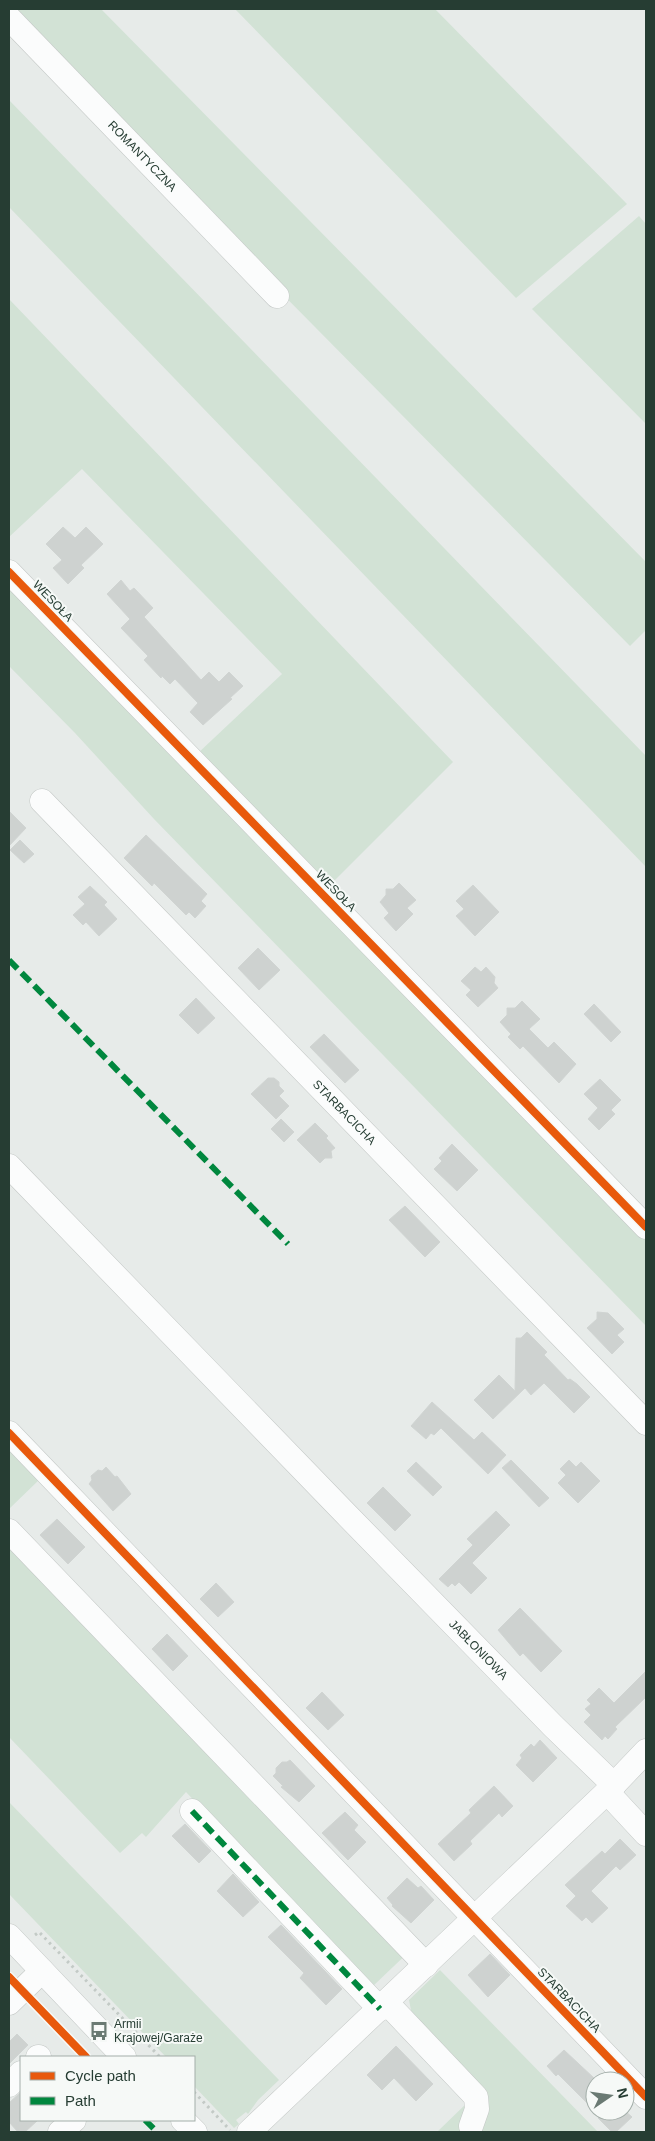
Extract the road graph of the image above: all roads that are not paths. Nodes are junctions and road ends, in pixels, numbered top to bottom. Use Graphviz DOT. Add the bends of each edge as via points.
graph roads {
  1 [pos="9,18"];
  2 [pos="277,296"];
  3 [pos="9,572"];
  4 [pos="42,801"];
  5 [pos="9,1166"];
  6 [pos="646,1227"];
  7 [pos="646,1423"];
  8 [pos="9,1433"];
  9 [pos="9,1531"];
  10 [pos="646,1751"];
  11 [pos="610,1789"];
  12 [pos="192,1811"];
  13 [pos="646,1834"];
  14 [pos="475,1918"];
  15 [pos="9,1936"];
  16 [pos="426,1965"];
  17 [pos="42,1971"];
  18 [pos="9,2003"];
  19 [pos="383,2006"];
  20 [pos="123,2056"];
  21 [pos="20,2074"];
  22 [pos="9,2085"];
  23 [pos="646,2097"];
  24 [pos="73,2121"];
  25 [pos="184,2121"];
  26 [pos="471,2126"];
  27 [pos="60,2132"];
  28 [pos="195,2132"];
  29 [pos="250,2132"];
  1 -- 2 [label="street, ROMANTYCZNA"];
  3 -- 6 [label="street, WESOŁA"];
  4 -- 7 [label="street, STARBACICHA"];
  5 -- 11 [label="street, JABŁONIOWA" via="553,1726"];
  8 -- 14 [label="street, STARBACICHA"];
  9 -- 16 [label="street"];
  10 -- 11 [label="street"];
  11 -- 13 [label="street, JABŁONIOWA"];
  11 -- 14 [label="street"];
  12 -- 19 [label="street"];
  14 -- 16 [label="street"];
  14 -- 23 [label="street, STARBACICHA"];
  15 -- 17 [label="street"];
  16 -- 19 [label="street"];
  17 -- 18 [label="street"];
  17 -- 20 [label="street"];
  19 -- 26 [label="street" via="476,2097 477,2109"];
  19 -- 29 [label="street"];
  21 -- 22 [label="street"];
  24 -- 27 [label="street"];
  25 -- 28 [label="street"];
}
